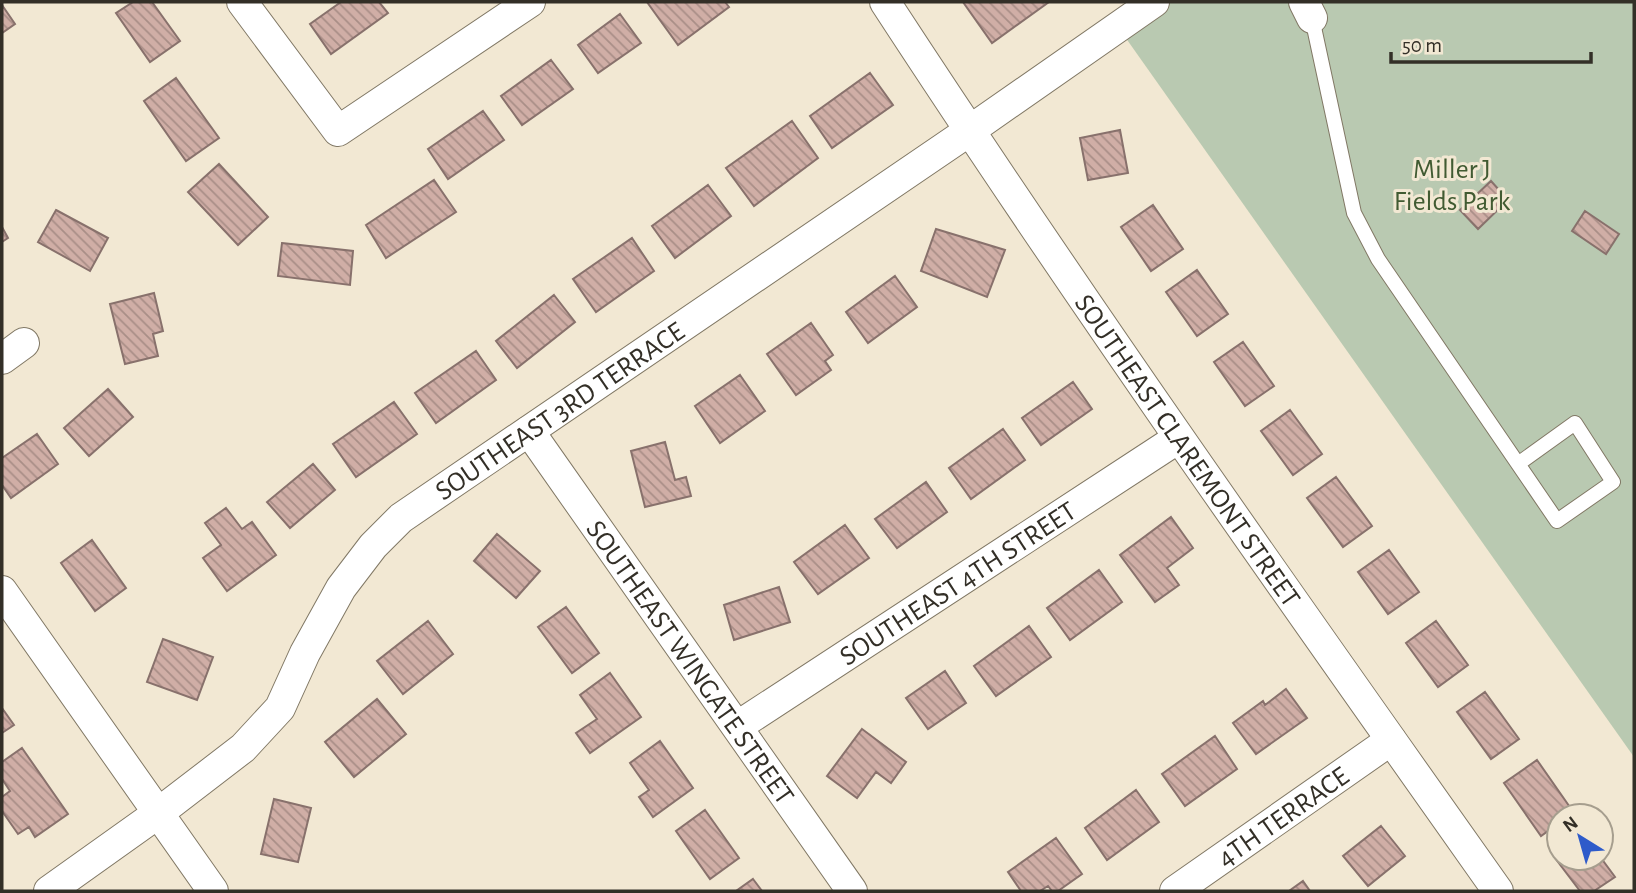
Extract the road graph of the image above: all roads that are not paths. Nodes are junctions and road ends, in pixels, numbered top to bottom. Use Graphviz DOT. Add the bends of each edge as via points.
graph roads {
  1 [pos="242,2"];
  2 [pos="530,2"];
  3 [pos="886,2"];
  4 [pos="1150,4"];
  5 [pos="1308,10"];
  6 [pos="969,131"];
  7 [pos="529,431"];
  8 [pos="1177,439"];
  9 [pos="1518,464"];
  10 [pos="2,591"];
  11 [pos="738,726"];
  12 [pos="1391,740"];
  13 [pos="157,814"];
  14 [pos="49,891"];
  15 [pos="213,891"];
  16 [pos="852,891"];
  17 [pos="1175,891"];
  18 [pos="1498,891"];
  1 -- 2 [label="street" via="338,131"];
  3 -- 6 [label="street, SOUTHEAST CLAREMONT STREET"];
  4 -- 6 [label="street, SOUTHEAST 3RD TERRACE"];
  5 -- 9 [label="lane" via="1354,213 1378,259"];
  6 -- 7 [label="street, SOUTHEAST 3RD TERRACE"];
  6 -- 8 [label="street, SOUTHEAST CLAREMONT STREET"];
  7 -- 11 [label="street, SOUTHEAST WINGATE STREET"];
  7 -- 13 [label="street, SOUTHEAST 3RD TERRACE" via="439,490 382,537 341,587 304,653 281,708 243,748"];
  8 -- 11 [label="street, SOUTHEAST 4TH STREET"];
  8 -- 12 [label="street, SOUTHEAST CLAREMONT STREET"];
  9 -- 9 [label="lane" via="1557,521 1613,482 1575,423"];
  10 -- 13 [label="street"];
  11 -- 16 [label="street, SOUTHEAST WINGATE STREET"];
  12 -- 17 [label="street, 4TH TERRACE"];
  12 -- 18 [label="street, SOUTHEAST CLAREMONT STREET"];
  13 -- 14 [label="street, SOUTHEAST 3RD TERRACE"];
  13 -- 15 [label="street"];
}
